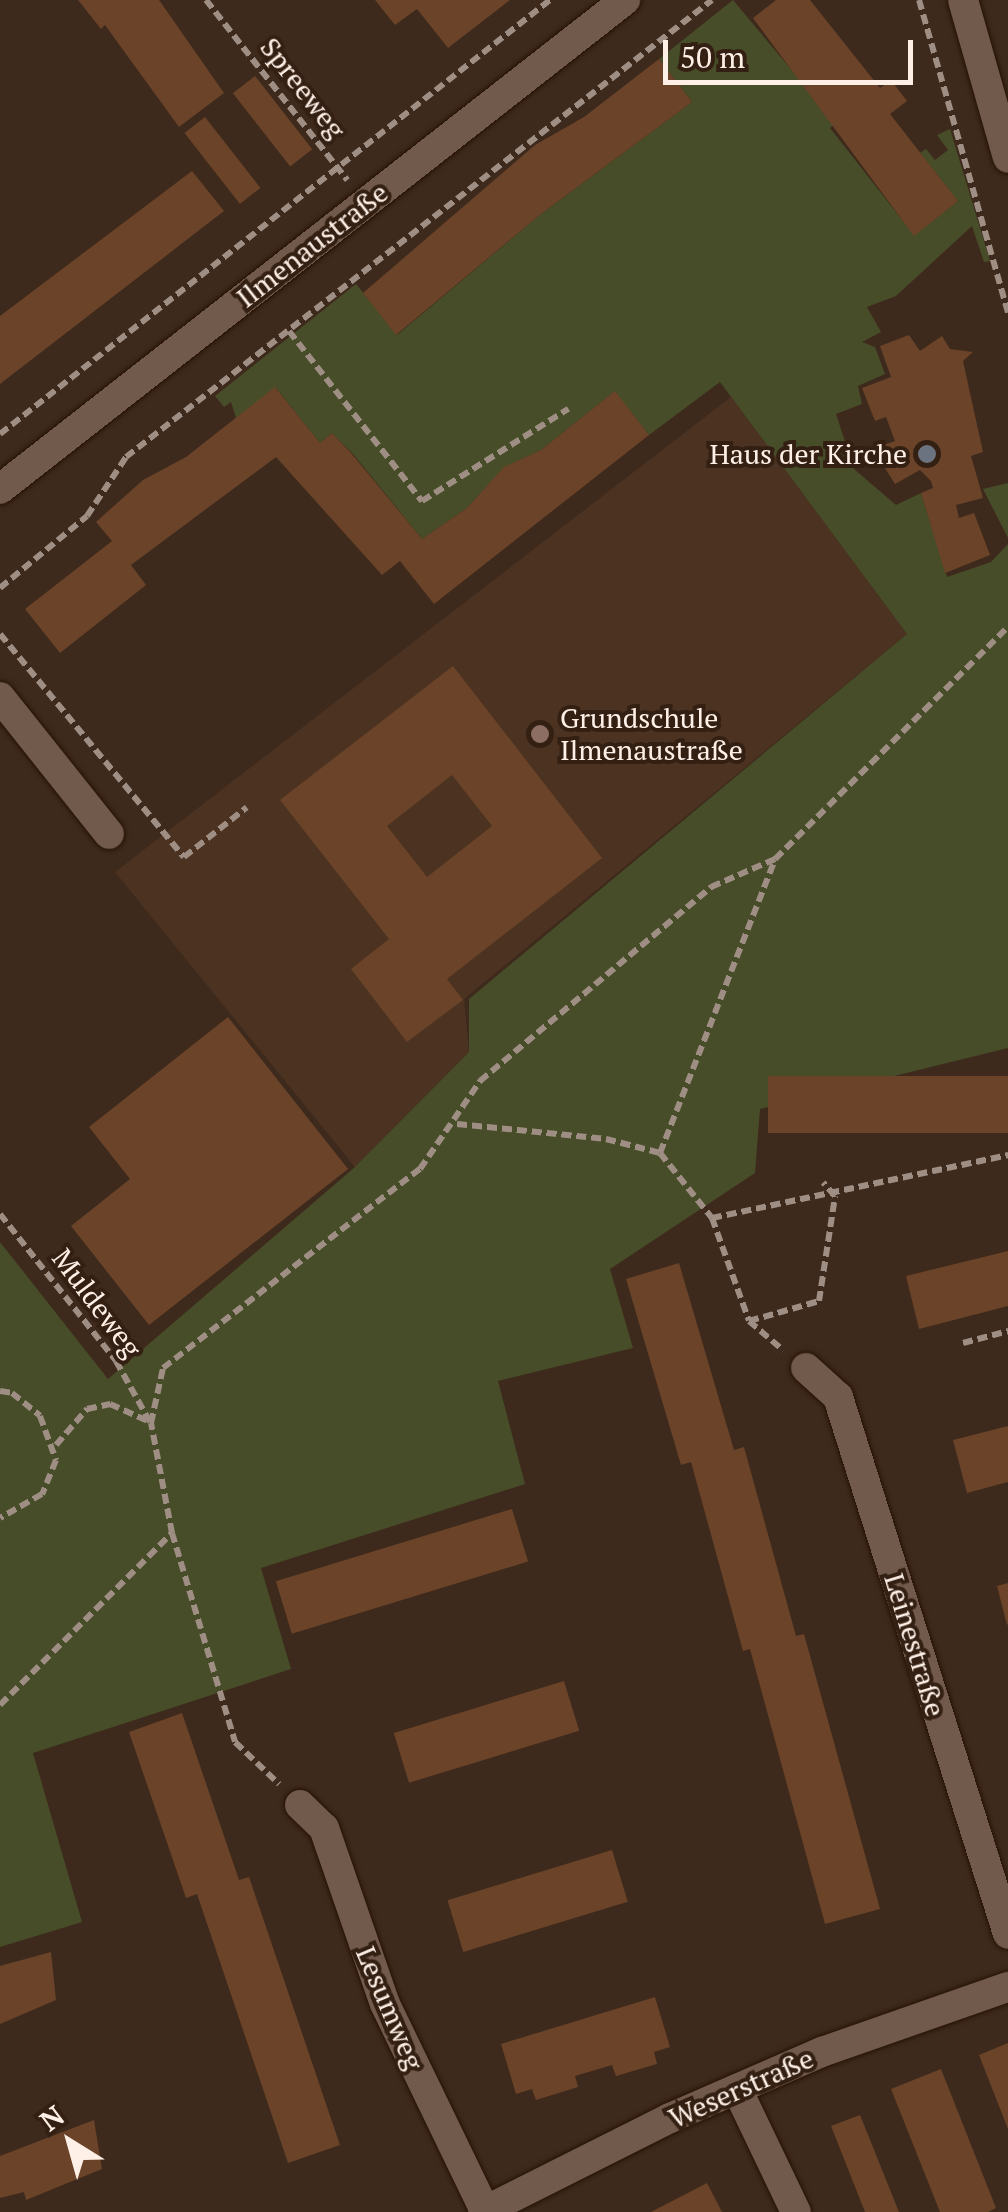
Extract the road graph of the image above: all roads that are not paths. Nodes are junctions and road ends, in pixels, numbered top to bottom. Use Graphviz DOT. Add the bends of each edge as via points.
graph roads {
  1 [pos="625,0"];
  2 [pos="963,0"];
  3 [pos="1008,158"];
  4 [pos="0,490"];
  5 [pos="0,697"];
  6 [pos="109,834"];
  7 [pos="806,1368"];
  8 [pos="300,1806"];
  9 [pos="1008,1934"];
  10 [pos="1008,1987"];
  11 [pos="737,2089"];
  12 [pos="484,2211"];
  13 [pos="796,2212"];
  1 -- 4 [label="street, Ilmenaustraße"];
  2 -- 3 [label="street"];
  5 -- 6 [label="street"];
  7 -- 9 [label="street, Leinestraße" via="838,1397"];
  8 -- 12 [label="street, Lesumweg" via="324,1828 385,2004"];
  10 -- 11 [label="street, Weserstraße"];
  11 -- 12 [label="street, Weserstraße"];
  11 -- 13 [label="street"];
}
